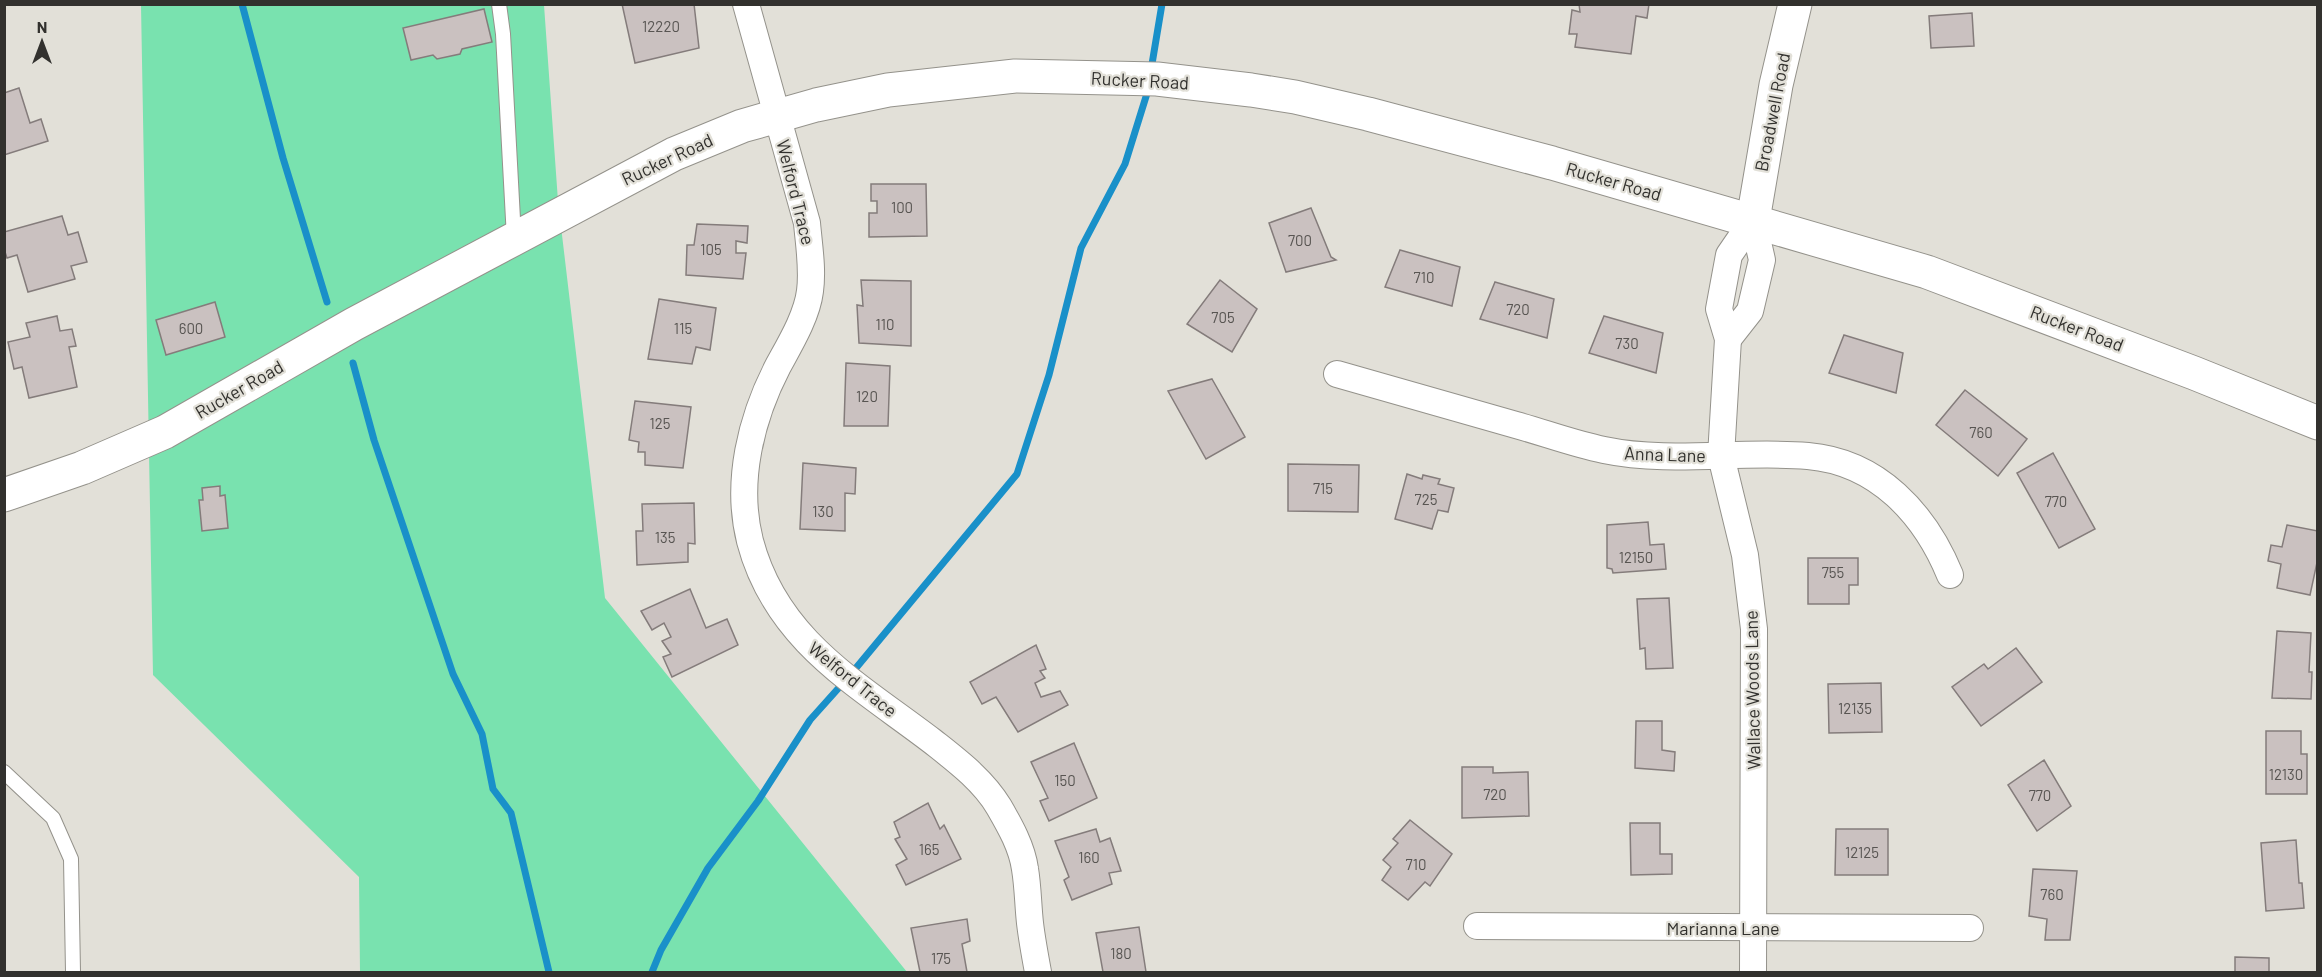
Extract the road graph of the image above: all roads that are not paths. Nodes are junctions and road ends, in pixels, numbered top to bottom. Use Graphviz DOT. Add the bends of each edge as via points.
graph roads {
  1 [pos="499,4"];
  2 [pos="746,4"];
  3 [pos="1795,4"];
  4 [pos="776,116"];
  5 [pos="1753,220"];
  6 [pos="514,238"];
  7 [pos="1337,374"];
  8 [pos="2318,423"];
  9 [pos="1721,456"];
  10 [pos="4,495"];
  11 [pos="1950,575"];
  12 [pos="4,772"];
  13 [pos="1477,926"];
  14 [pos="1753,928"];
  15 [pos="1970,928"];
  16 [pos="73,972"];
  17 [pos="1038,972"];
  18 [pos="1753,972"];
  1 -- 6 [label="lane"];
  2 -- 4 [label="street, Welford Trace"];
  3 -- 5 [label="main road, Broadwell Road" via="1776,85"];
  4 -- 5 [label="main road, Rucker Road" via="888,90 1015,76 1158,79 1216,85 1295,97 1368,114"];
  4 -- 6 [label="main road, Rucker Road" via="674,154"];
  4 -- 17 [label="street, Welford Trace" via="807,223 810,292 792,342 761,403 751,437 745,471 750,540 761,573 797,633 821,657 976,777 998,805 1025,868"];
  5 -- 8 [label="main road, Rucker Road" via="1927,272"];
  5 -- 9 [label="street, Wallace Woods Lane" via="1762,260 1750,311 1728,339"];
  6 -- 10 [label="main road, Rucker Road" via="165,432 82,468"];
  7 -- 9 [label="street, Anna Lane" via="1604,450 1651,456"];
  9 -- 11 [label="street, Anna Lane" via="1809,456 1865,473 1895,493 1920,518"];
  9 -- 14 [label="street, Wallace Woods Lane" via="1745,555 1754,629"];
  12 -- 16 [label="lane" via="54,818 72,859"];
  13 -- 14 [label="street, Marianna Lane"];
  14 -- 15 [label="street, Marianna Lane"];
  14 -- 18 [label="street, Wallace Woods Lane"];
}
